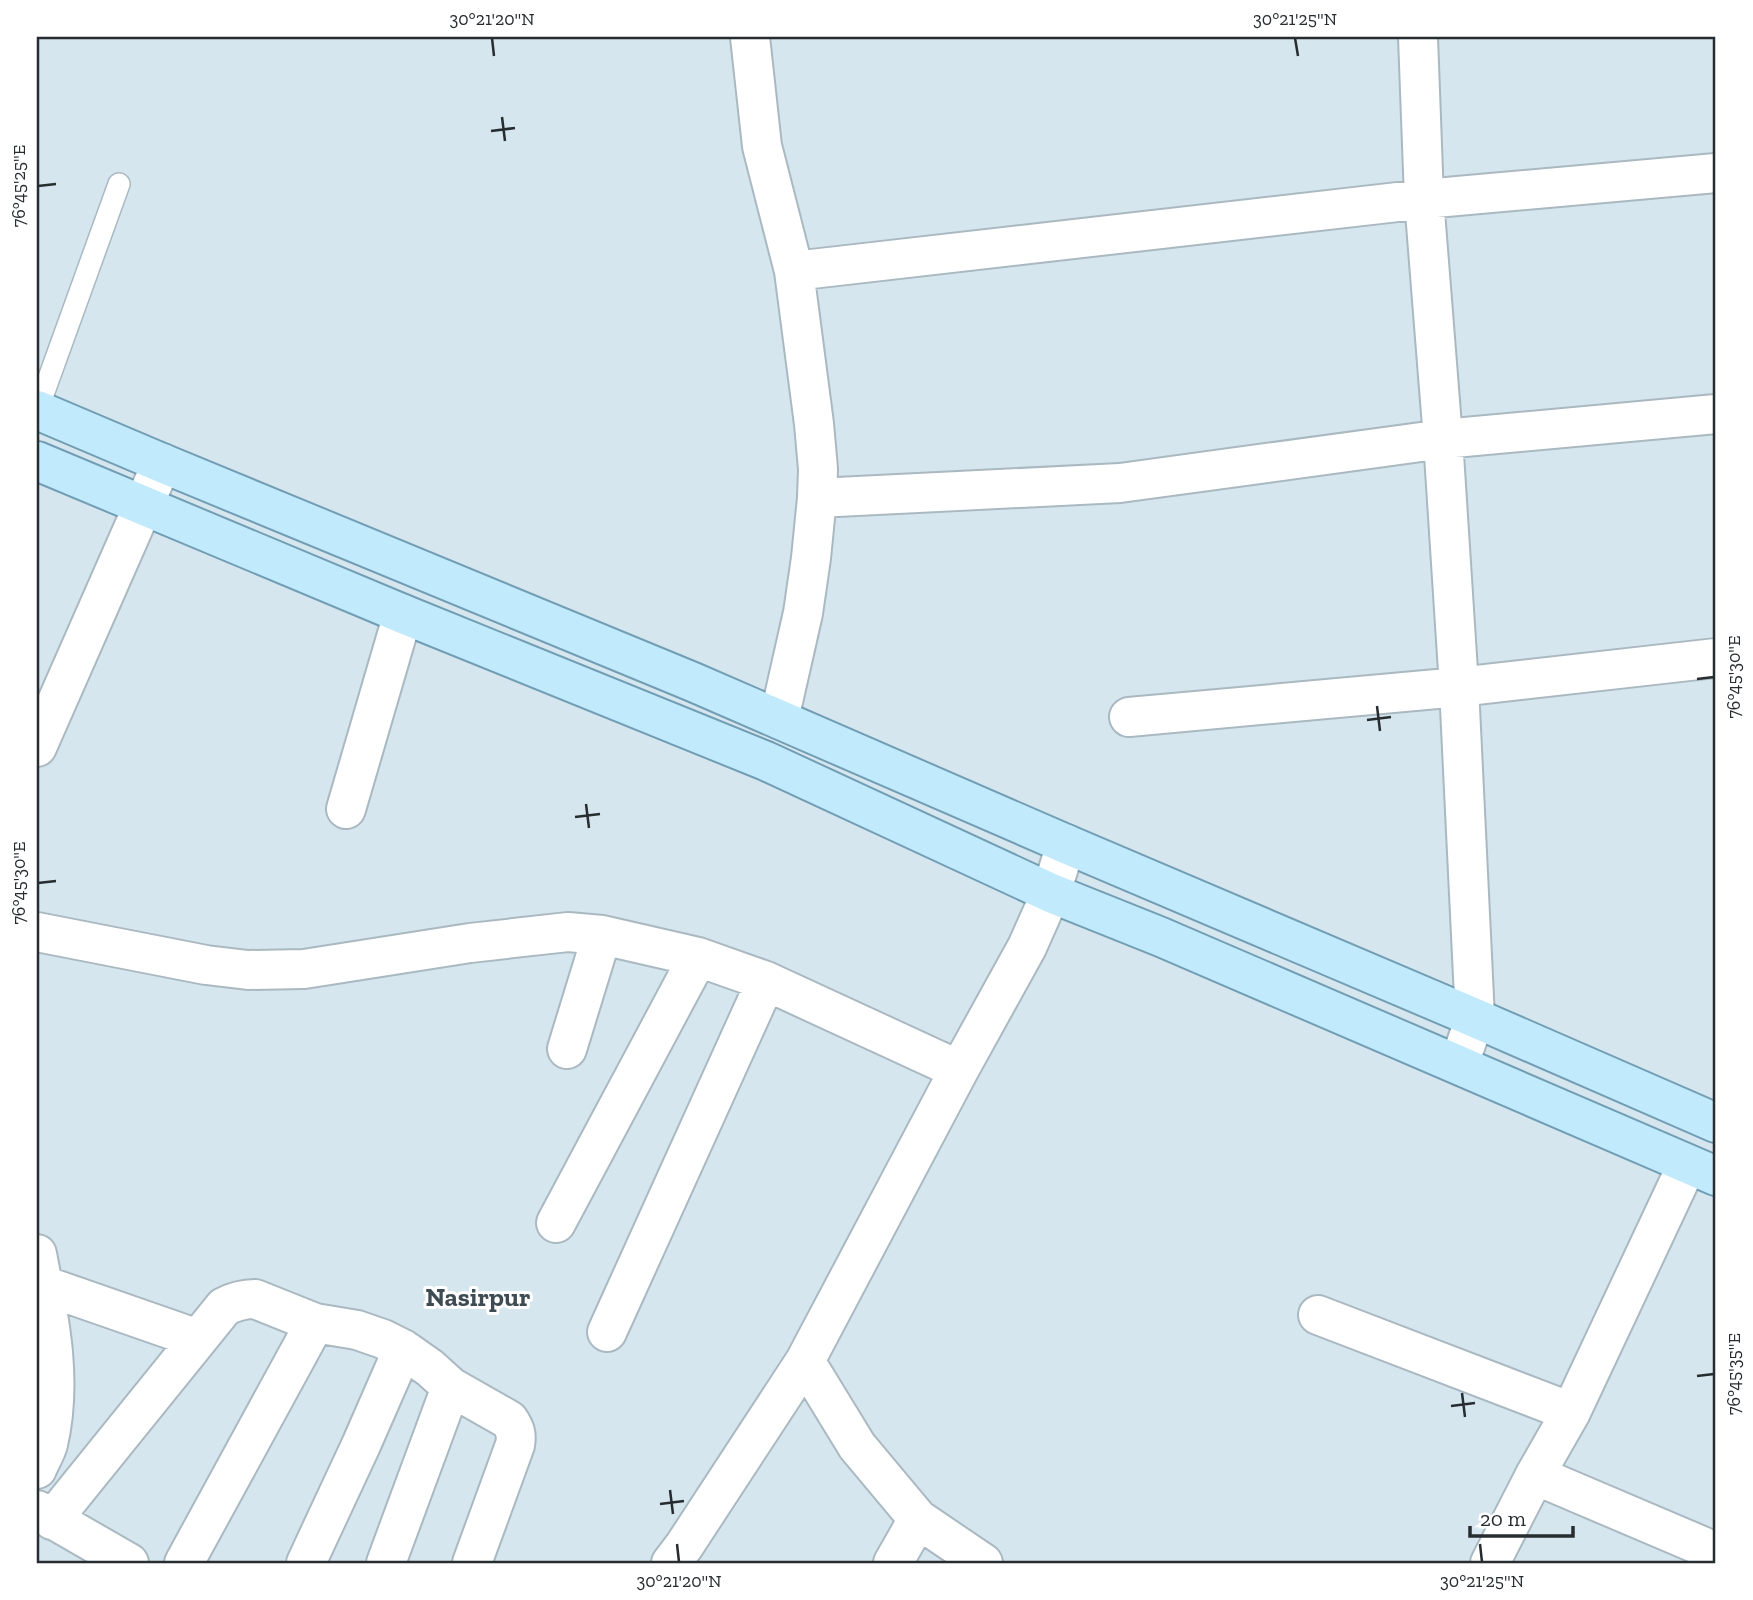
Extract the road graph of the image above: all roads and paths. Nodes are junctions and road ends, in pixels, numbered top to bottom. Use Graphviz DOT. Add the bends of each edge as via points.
graph roads {
  1 [pos="750,37"];
  2 [pos="1418,37"];
  3 [pos="1716,173"];
  4 [pos="118,184"];
  5 [pos="1424,199"];
  6 [pos="794,271"];
  7 [pos="37,410"];
  8 [pos="1716,414"];
  9 [pos="1443,439"];
  10 [pos="37,461"];
  11 [pos="162,464"];
  12 [pos="817,498"];
  13 [pos="143,506"];
  14 [pos="403,614"];
  15 [pos="1716,658"];
  16 [pos="1459,687"];
  17 [pos="1129,717"];
  18 [pos="779,719"];
  19 [pos="37,747"];
  20 [pos="346,809"];
  21 [pos="1066,844"];
  22 [pos="1051,893"];
  23 [pos="37,932"];
  24 [pos="602,935"];
  25 [pos="698,957"];
  26 [pos="766,981"];
  27 [pos="1475,1018"];
  28 [pos="567,1049"];
  29 [pos="1459,1064"];
  30 [pos="958,1070"];
  31 [pos="1716,1123"];
  32 [pos="1702,1170"];
  33 [pos="556,1223"];
  34 [pos="40,1270"];
  35 [pos="1318,1315"];
  36 [pos="314,1323"];
  37 [pos="607,1332"];
  38 [pos="198,1339"];
  39 [pos="403,1349"];
  40 [pos="805,1361"];
  41 [pos="451,1387"];
  42 [pos="1571,1412"];
  43 [pos="37,1469"];
  44 [pos="1535,1475"];
  45 [pos="45,1515"];
  46 [pos="918,1519"];
  47 [pos="1716,1551"];
  48 [pos="129,1563"];
  49 [pos="184,1563"];
  50 [pos="306,1563"];
  51 [pos="386,1563"];
  52 [pos="472,1563"];
  53 [pos="671,1563"];
  54 [pos="893,1563"];
  55 [pos="983,1563"];
  56 [pos="1490,1563"];
  57 [pos="1711,1563"];
  1 -- 6 [label="street" via="762,146"];
  2 -- 5 [label="street"];
  3 -- 5 [label="street"];
  4 -- 7 [label="lane"];
  5 -- 6 [label="street"];
  5 -- 9 [label="street"];
  6 -- 12 [label="street" via="814,424"];
  7 -- 11 [label="main road"];
  8 -- 9 [label="street"];
  9 -- 12 [label="street" via="1119,483"];
  9 -- 16 [label="street"];
  10 -- 13 [label="main road"];
  11 -- 13 [label="street"];
  11 -- 18 [label="main road"];
  12 -- 18 [label="street" via="803,614"];
  13 -- 14 [label="main road"];
  13 -- 19 [label="street"];
  14 -- 20 [label="street"];
  14 -- 22 [label="main road" via="766,761"];
  15 -- 16 [label="street"];
  16 -- 17 [label="street"];
  16 -- 27 [label="street"];
  18 -- 21 [label="main road"];
  21 -- 22 [label="street"];
  21 -- 27 [label="main road"];
  22 -- 29 [label="main road"];
  22 -- 30 [label="street" via="1027,947"];
  23 -- 24 [label="street" via="248,970 304,969 568,932"];
  24 -- 25 [label="street"];
  24 -- 28 [label="street"];
  25 -- 26 [label="street"];
  25 -- 33 [label="street"];
  26 -- 30 [label="street"];
  26 -- 37 [label="street"];
  27 -- 29 [label="street"];
  27 -- 31 [label="main road"];
  29 -- 32 [label="main road"];
  30 -- 40 [label="street"];
  32 -- 42 [label="street"];
  34 -- 38 [label="street"];
  34 -- 43 [label="street" via="51,1334 53,1405 47,1446"];
  35 -- 42 [label="street"];
  36 -- 38 [label="street" via="255,1299 244,1299 224,1307"];
  36 -- 39 [label="street" via="357,1330"];
  36 -- 49 [label="street"];
  38 -- 45 [label="street"];
  39 -- 41 [label="street"];
  39 -- 50 [label="street"];
  40 -- 46 [label="street" via="857,1446"];
  40 -- 53 [label="street"];
  41 -- 51 [label="street"];
  41 -- 52 [label="street" via="509,1420 516,1436"];
  42 -- 44 [label="street"];
  44 -- 47 [label="street"];
  44 -- 56 [label="street"];
  45 -- 48 [label="street"];
  46 -- 54 [label="street"];
  46 -- 55 [label="street"];
  47 -- 57 [label="street"];
}
